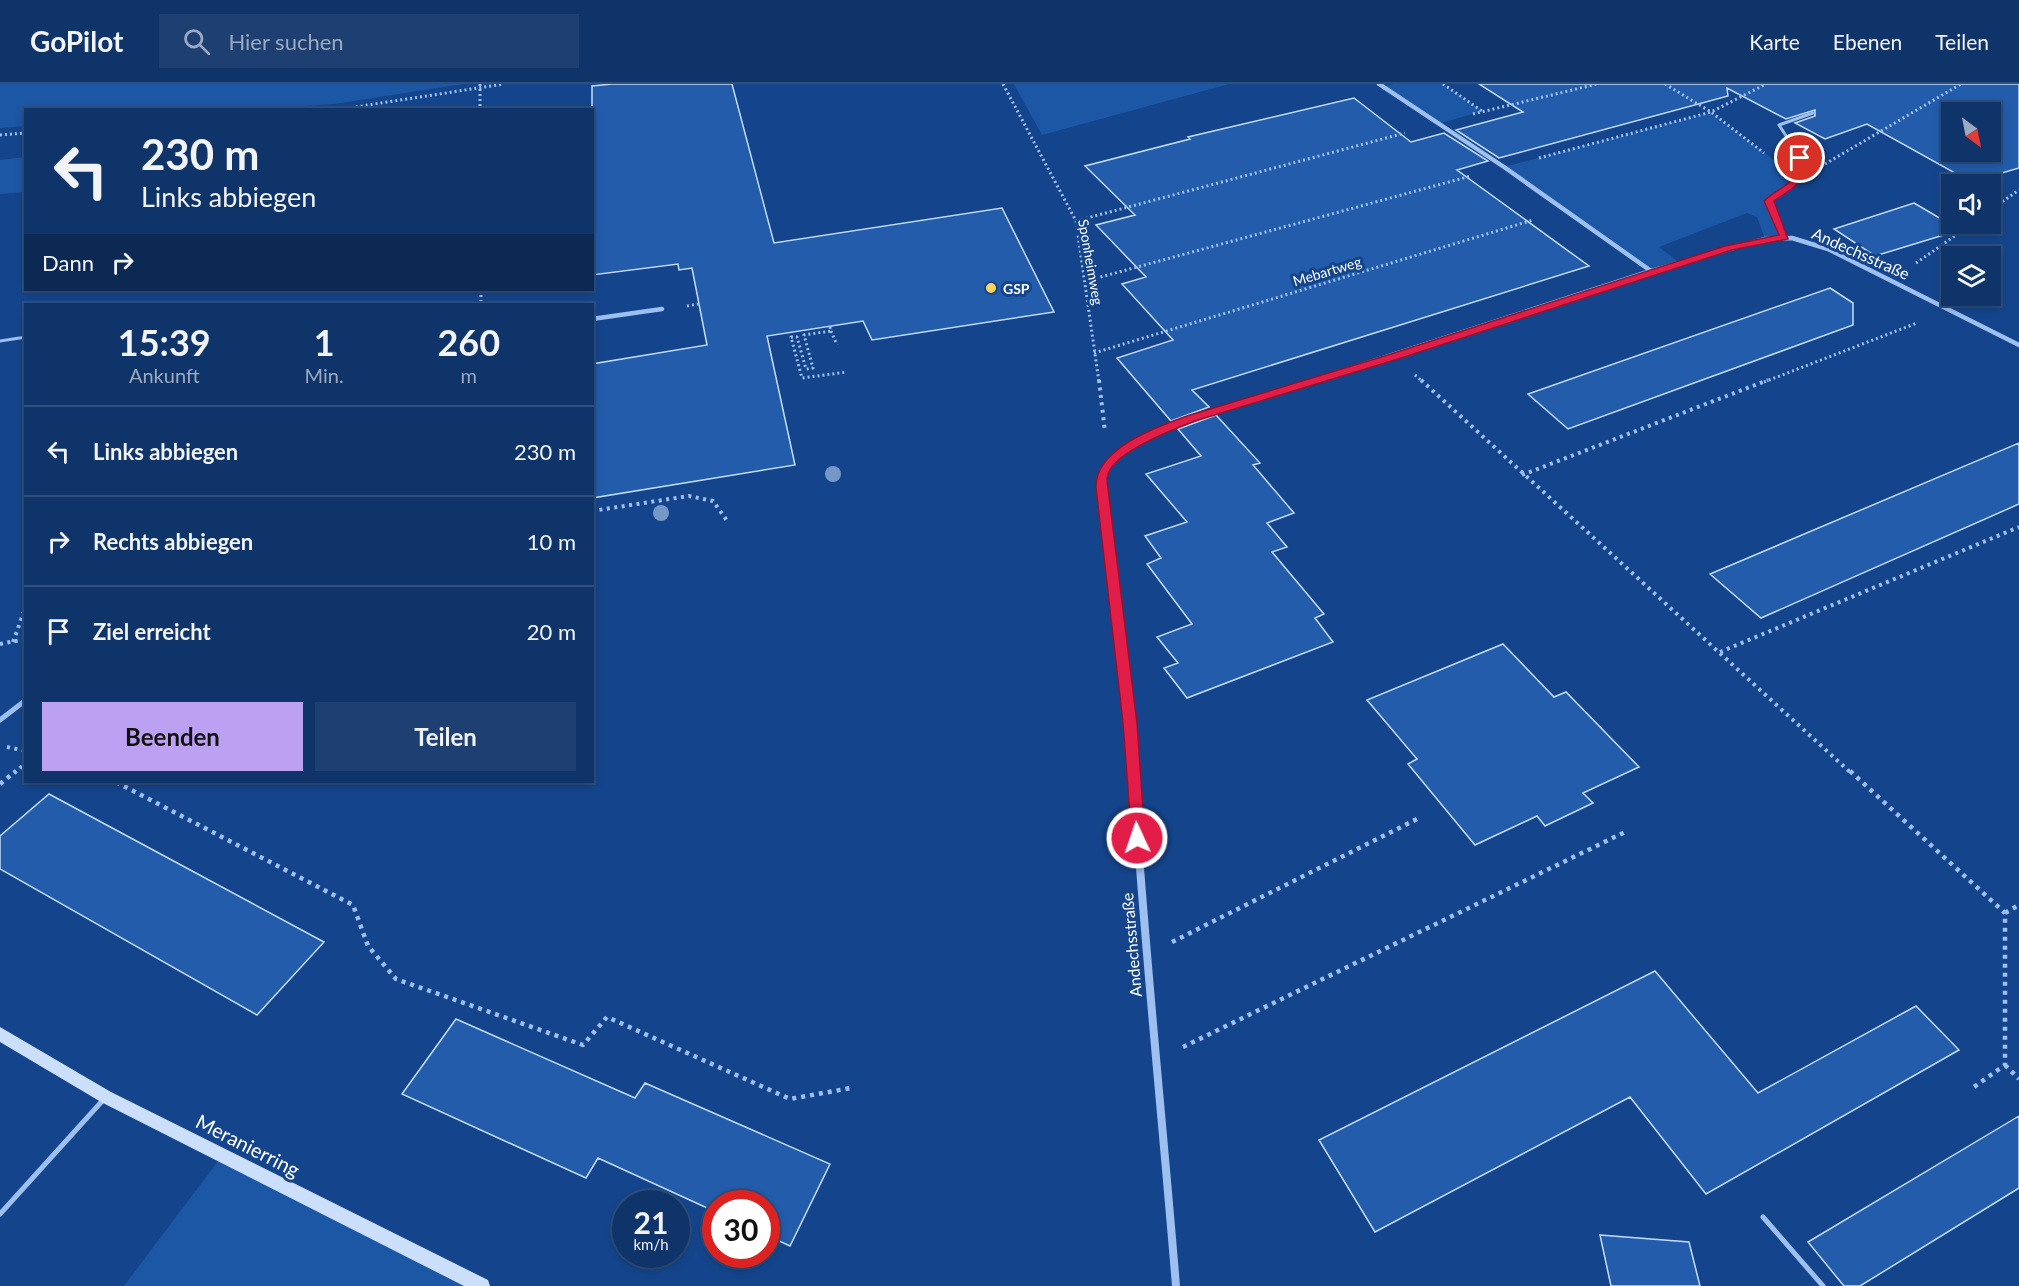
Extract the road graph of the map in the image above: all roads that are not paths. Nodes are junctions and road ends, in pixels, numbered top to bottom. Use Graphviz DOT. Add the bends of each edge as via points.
graph roads {
  1 [pos="1379,84"];
  2 [pos="1813,113"];
  3 [pos="1785,237"];
  4 [pos="1652,272"];
  5 [pos="662,309"];
  6 [pos="594,320"];
  7 [pos="24,338"];
  8 [pos="0,341"];
  9 [pos="2019,345"];
  10 [pos="24,702"];
  11 [pos="0,720"];
  12 [pos="0,1034"];
  13 [pos="106,1097"];
  14 [pos="0,1214"];
  15 [pos="1763,1217"];
  16 [pos="482,1286"];
  17 [pos="1176,1286"];
  18 [pos="1823,1286"];
  1 -- 4 [label="street"];
  2 -- 3 [label="lane" via="1779,125 1803,170 1799,179 1769,201"];
  3 -- 4 [label="street, Andechsstraße" via="1728,248"];
  3 -- 9 [label="street, Andechsstraße" via="1828,249"];
  4 -- 17 [label="street, Andechsstraße" via="1170,426 1138,441 1105,468 1101,477 1130,723 1144,956"];
  5 -- 6 [label="street"];
  7 -- 8 [label="lane"];
  10 -- 11 [label="street"];
  12 -- 13 [label="street, Meranierring"];
  13 -- 14 [label="lane"];
  13 -- 16 [label="street, Meranierring"];
  15 -- 18 [label="lane"];
}
